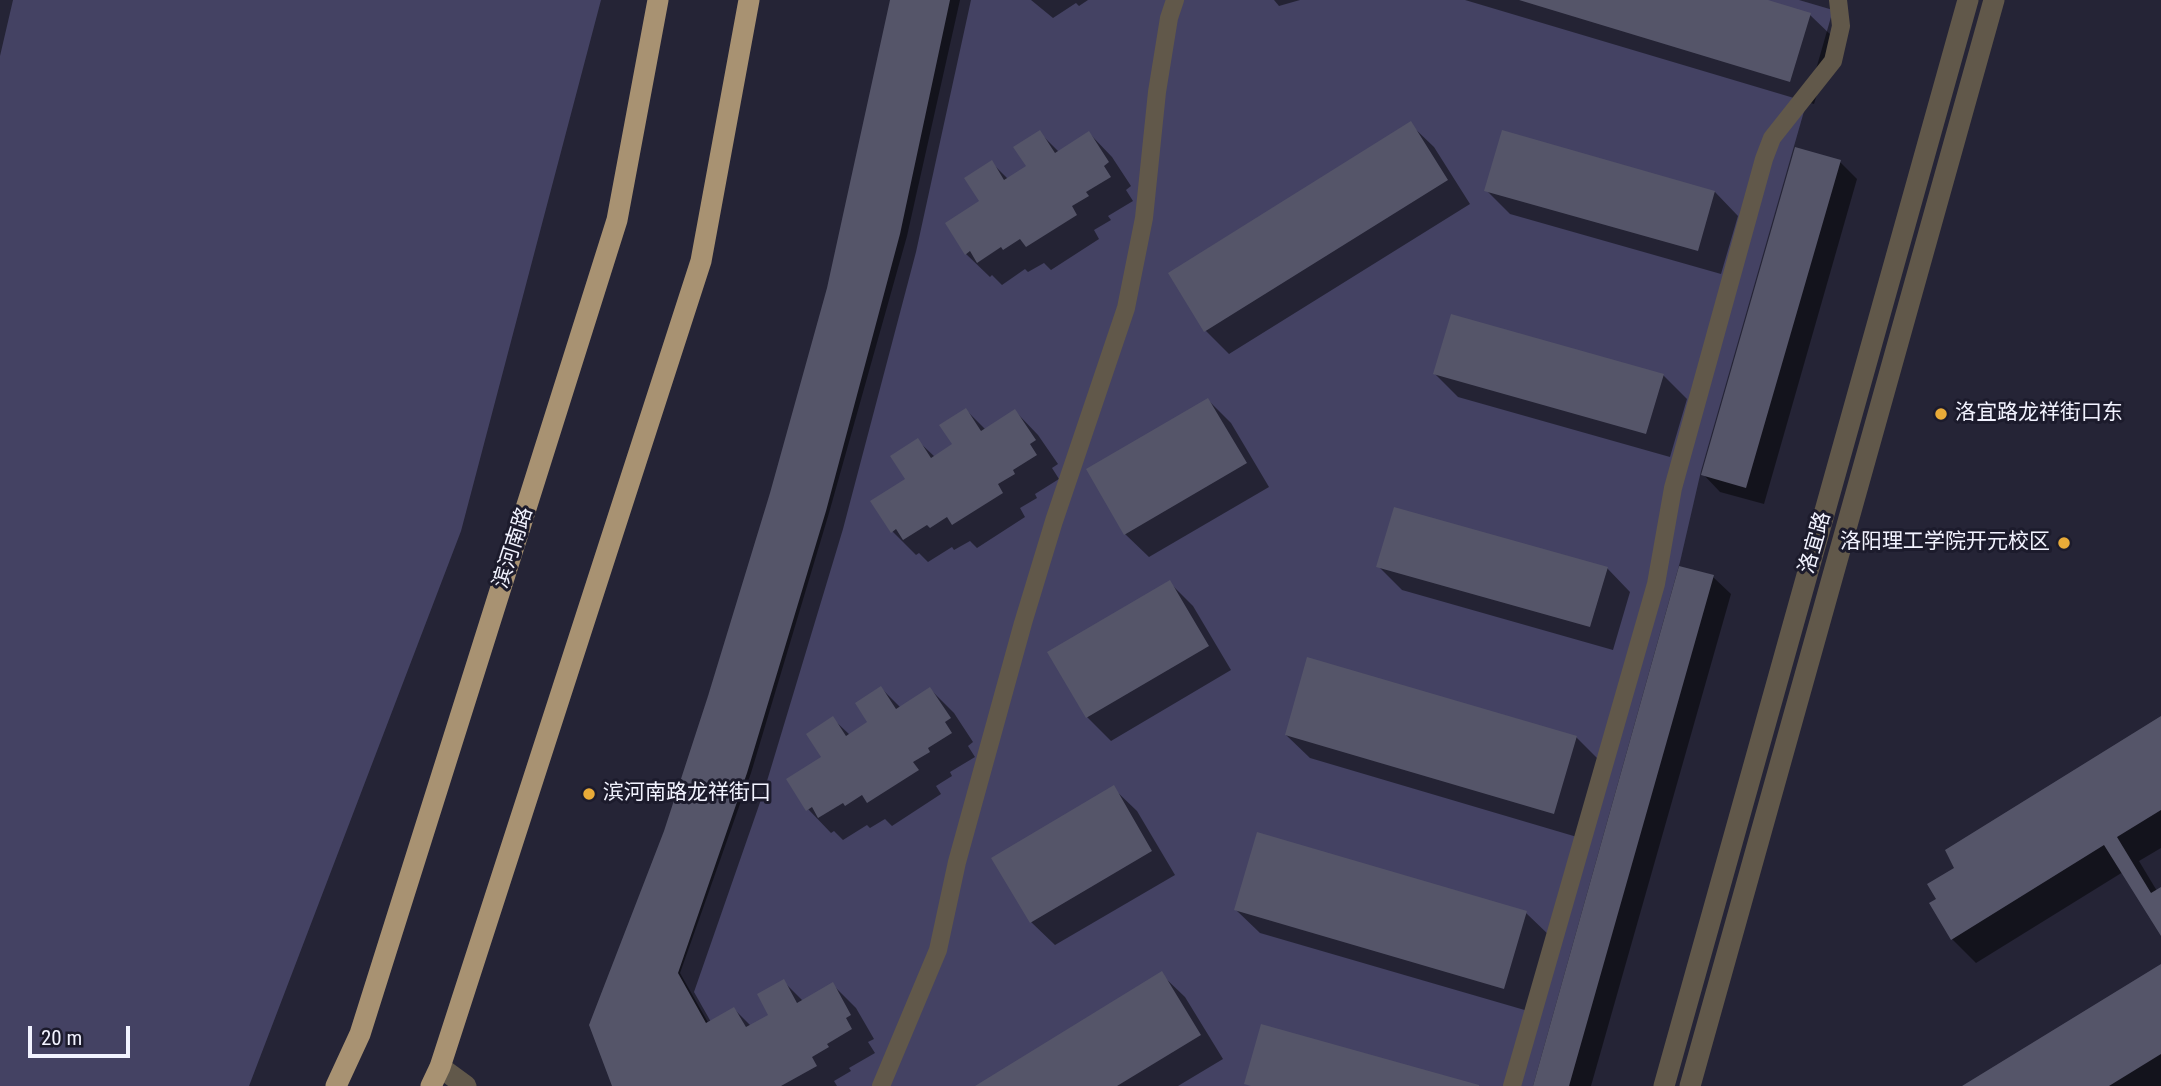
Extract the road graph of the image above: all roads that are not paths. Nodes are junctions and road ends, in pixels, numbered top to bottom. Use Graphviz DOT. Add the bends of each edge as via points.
graph roads {
  1 [pos="657,0"];
  2 [pos="749,0"];
  3 [pos="1175,0"];
  4 [pos="1838,0"];
  5 [pos="1968,0"];
  6 [pos="1994,0"];
  7 [pos="435,1077"];
  8 [pos="336,1086"];
  9 [pos="466,1086"];
  10 [pos="881,1086"];
  11 [pos="1512,1086"];
  12 [pos="1664,1086"];
  13 [pos="1690,1086"];
  1 -- 8 [label="highway, 滨河南路" via="617,220 360,1034"];
  2 -- 7 [label="highway" via="701,261"];
  3 -- 10 [label="lane" via="1159,80 1144,218 1126,308 1023,623 957,862 938,950"];
  4 -- 11 [label="lane" via="1841,26 1833,61 1772,138 1764,159 1673,488 1656,584"];
  5 -- 12 [label="street, 洛宜路"];
  6 -- 13 [label="street, 洛宜路"];
  7 -- 9 [label="street"];
}
